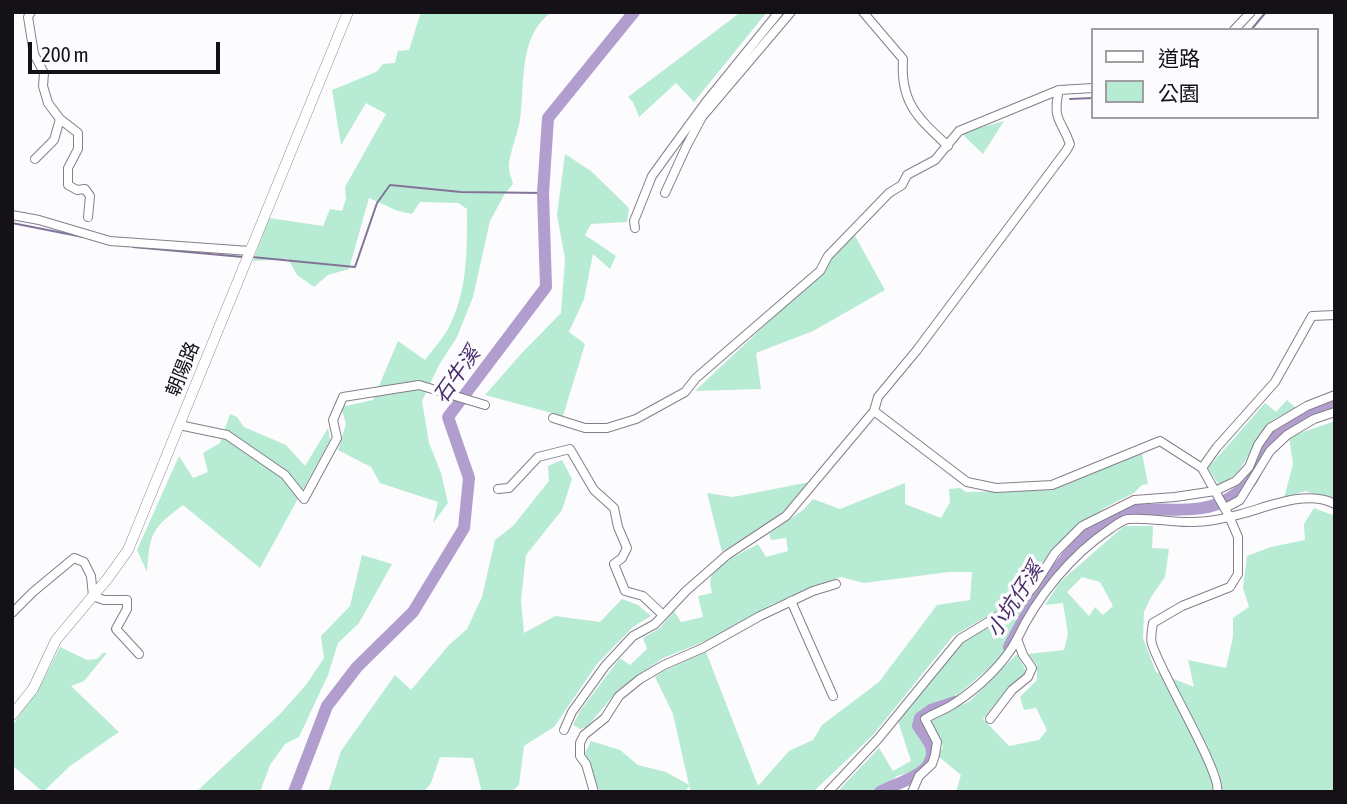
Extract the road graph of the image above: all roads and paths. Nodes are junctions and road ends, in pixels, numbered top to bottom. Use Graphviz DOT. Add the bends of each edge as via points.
graph roads {
  1 [pos="31,12"];
  2 [pos="348,12"];
  3 [pos="779,12"];
  4 [pos="791,12"];
  5 [pos="863,12"];
  6 [pos="1251,12"];
  7 [pos="1236,28"];
  8 [pos="1092,88"];
  9 [pos="1059,90"];
  10 [pos="60,119"];
  11 [pos="948,146"];
  12 [pos="35,159"];
  13 [pos="665,193"];
  14 [pos="12,215"];
  15 [pos="88,217"];
  16 [pos="635,228"];
  17 [pos="250,251"];
  18 [pos="1335,315"];
  19 [pos="1335,395"];
  20 [pos="485,405"];
  21 [pos="874,411"];
  22 [pos="1335,411"];
  23 [pos="553,418"];
  24 [pos="179,425"];
  25 [pos="1202,468"];
  26 [pos="498,489"];
  27 [pos="1215,491"];
  28 [pos="1335,504"];
  29 [pos="1227,512"];
  30 [pos="1055,580"];
  31 [pos="836,584"];
  32 [pos="1034,586"];
  33 [pos="93,596"];
  34 [pos="791,601"];
  35 [pos="12,613"];
  36 [pos="663,615"];
  37 [pos="1017,639"];
  38 [pos="139,654"];
  39 [pos="833,696"];
  40 [pos="12,715"];
  41 [pos="990,719"];
  42 [pos="564,730"];
  43 [pos="594,792"];
  44 [pos="828,792"];
  45 [pos="912,792"];
  46 [pos="1217,792"];
  1 -- 10 [label="street" via="31,43 44,73 48,103"];
  2 -- 17 [label="main road, 朝陽路"];
  3 -- 16 [label="street" via="652,176"];
  4 -- 13 [label="street" via="702,117"];
  5 -- 11 [label="street" via="903,59 902,78 912,108"];
  6 -- 7 [label="street"];
  8 -- 9 [label="street"];
  9 -- 11 [label="street" via="959,131"];
  9 -- 21 [label="street" via="1057,120 1070,144 878,397"];
  10 -- 12 [label="street" via="54,140"];
  10 -- 15 [label="street" via="78,133 68,185 85,189 90,196"];
  11 -- 23 [label="street" via="935,160 907,175 828,256 820,271 685,392 636,419 607,428 585,428"];
  14 -- 17 [label="street" via="110,241"];
  17 -- 24 [label="main road, 朝陽路"];
  18 -- 25 [label="street" via="1312,316 1275,382"];
  19 -- 27 [label="street" via="1270,428 1249,467 1236,481"];
  20 -- 24 [label="street" via="419,386 343,397 333,420 337,438 304,499 285,475 227,435"];
  21 -- 25 [label="street" via="967,482 996,488 1052,485 1160,441"];
  21 -- 36 [label="street" via="786,516 727,555"];
  22 -- 29 [label="street" via="1287,435 1270,451 1240,500"];
  24 -- 33 [label="main road, 朝陽路" via="128,550"];
  25 -- 27 [label="street"];
  26 -- 36 [label="street" via="509,488 538,457 570,449 594,490 614,508 627,548 614,565 619,582 625,592 643,596"];
  27 -- 29 [label="street"];
  27 -- 32 [label="street" via="1134,500 1109,511 1082,526 1055,553"];
  28 -- 29 [label="street" via="1306,499 1238,515"];
  29 -- 30 [label="street" via="1194,522 1125,519 1097,538"];
  29 -- 46 [label="street" via="1238,537 1238,573 1230,587 1153,623 1151,643 1213,767"];
  30 -- 32 [label="street"];
  30 -- 37 [label="street"];
  31 -- 34 [label="street"];
  32 -- 44 [label="street" via="1018,604 960,639"];
  33 -- 35 [label="street" via="91,576 84,562 74,558"];
  33 -- 38 [label="street" via="127,600 116,629"];
  33 -- 40 [label="main road, 朝陽路" via="56,640 33,689"];
  34 -- 39 [label="street"];
  34 -- 43 [label="street" via="664,665 618,696 605,718 580,743 580,756"];
  36 -- 42 [label="street" via="633,636 604,666"];
  37 -- 41 [label="street" via="1032,668"];
  37 -- 45 [label="street" via="1009,656 990,674 955,704 925,719 937,742 935,755"];
}
